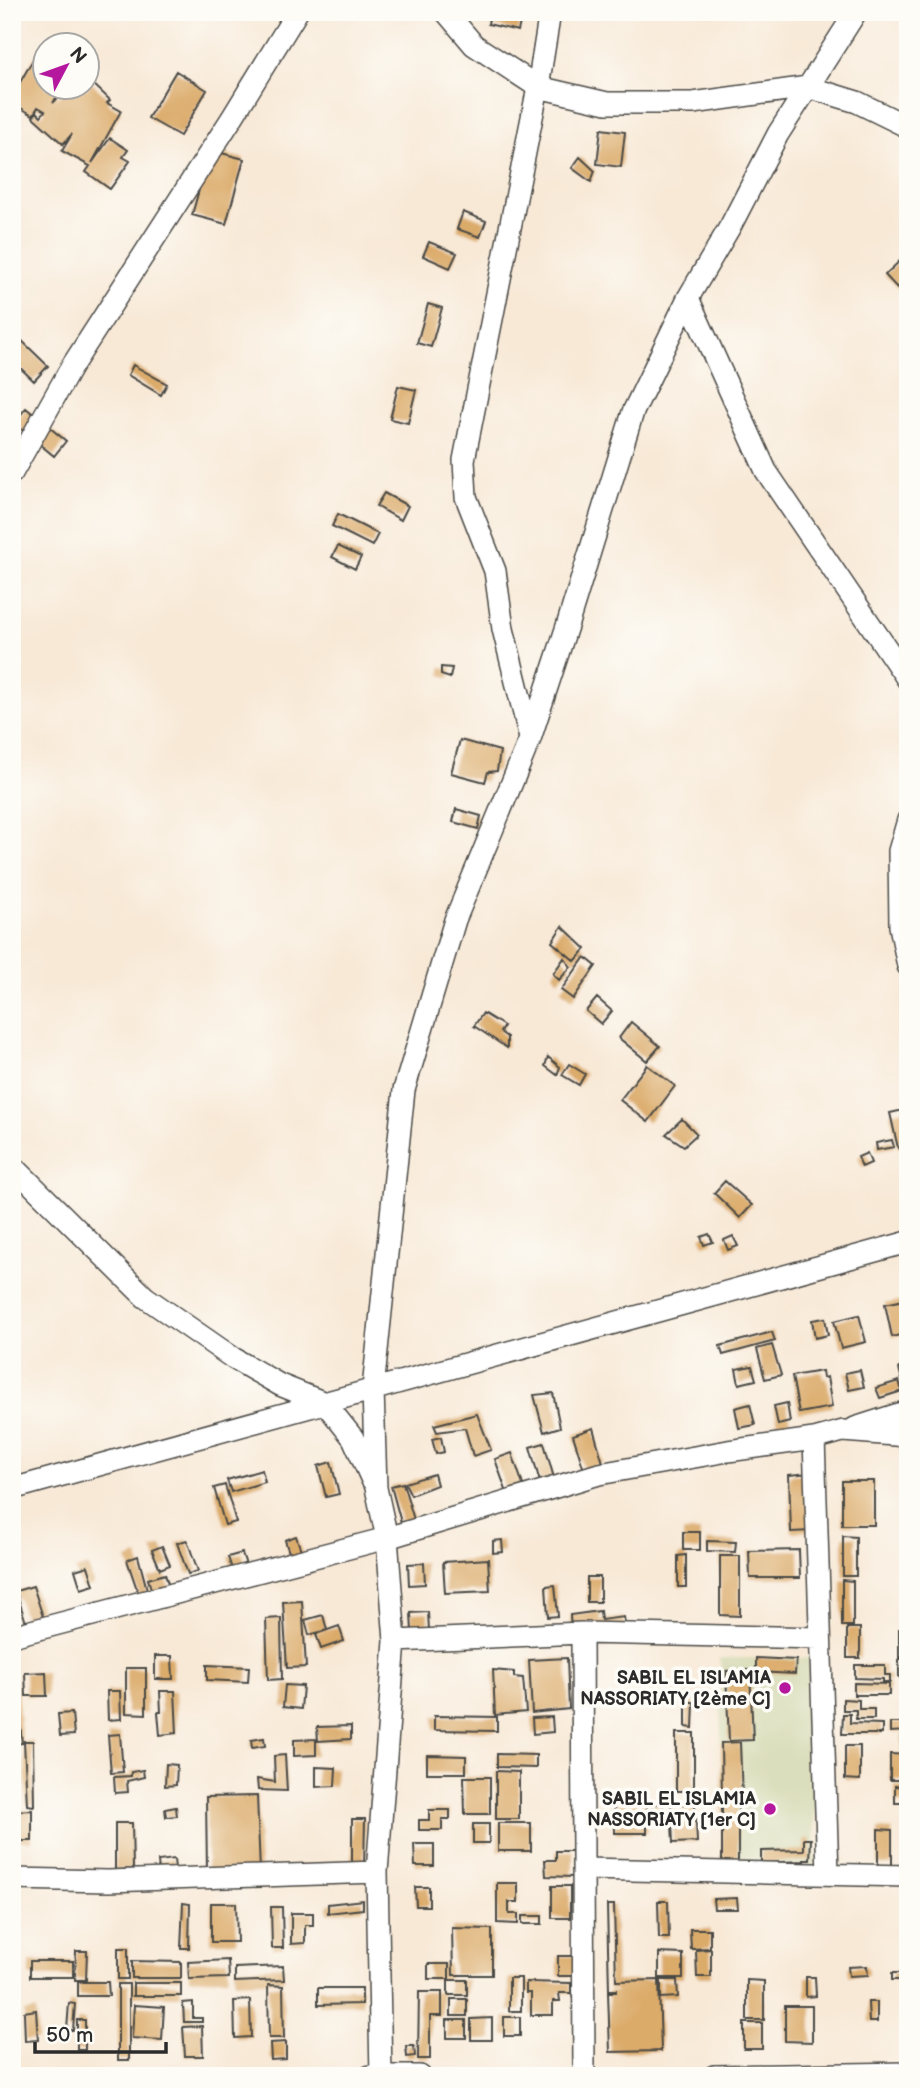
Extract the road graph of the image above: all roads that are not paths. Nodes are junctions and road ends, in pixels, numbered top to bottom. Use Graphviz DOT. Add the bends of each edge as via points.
graph roads {
  1 [pos="297,12"];
  2 [pos="446,12"];
  3 [pos="550,12"];
  4 [pos="856,12"];
  5 [pos="538,87"];
  6 [pos="808,87"];
  7 [pos="908,127"];
  8 [pos="688,299"];
  9 [pos="12,473"];
  10 [pos="908,680"];
  11 [pos="530,739"];
  12 [pos="908,820"];
  13 [pos="908,966"];
  14 [pos="12,1165"];
  15 [pos="908,1242"];
  16 [pos="373,1389"];
  17 [pos="325,1404"];
  18 [pos="908,1411"];
  19 [pos="843,1431"];
  20 [pos="908,1436"];
  21 [pos="814,1439"];
  22 [pos="376,1488"];
  23 [pos="12,1489"];
  24 [pos="387,1538"];
  25 [pos="582,1633"];
  26 [pos="12,1636"];
  27 [pos="820,1638"];
  28 [pos="396,1641"];
  29 [pos="584,1869"];
  30 [pos="377,1872"];
  31 [pos="828,1874"];
  32 [pos="908,1875"];
  33 [pos="12,1879"];
  34 [pos="908,2073"];
  35 [pos="823,2075"];
  36 [pos="370,2076"];
  37 [pos="381,2076"];
  38 [pos="420,2076"];
  39 [pos="584,2076"];
  40 [pos="714,2076"];
  1 -- 9 [label="street" via="72,366"];
  2 -- 5 [label="street" via="474,45"];
  3 -- 5 [label="street"];
  4 -- 6 [label="street"];
  5 -- 6 [label="street" via="607,103 693,103"];
  5 -- 11 [label="street" via="464,460 466,497 495,571 503,629"];
  6 -- 7 [label="street" via="858,102"];
  6 -- 8 [label="street"];
  8 -- 10 [label="street" via="766,471"];
  8 -- 11 [label="street" via="633,412"];
  11 -- 16 [label="street" via="455,920 404,1090"];
  12 -- 13 [label="street" via="899,851 900,926"];
  14 -- 17 [label="street" via="145,1297 233,1359"];
  15 -- 16 [label="street"];
  16 -- 17 [label="street"];
  16 -- 22 [label="street"];
  17 -- 22 [label="street" via="353,1438"];
  17 -- 23 [label="street"];
  18 -- 19 [label="street"];
  19 -- 20 [label="street"];
  19 -- 21 [label="street"];
  21 -- 24 [label="street" via="599,1474"];
  21 -- 27 [label="street"];
  22 -- 24 [label="street"];
  24 -- 26 [label="street"];
  24 -- 28 [label="street"];
  25 -- 27 [label="street"];
  25 -- 28 [label="street"];
  25 -- 29 [label="street"];
  27 -- 31 [label="street"];
  28 -- 30 [label="street"];
  29 -- 31 [label="street"];
  29 -- 39 [label="street"];
  30 -- 33 [label="street" via="108,1881"];
  30 -- 37 [label="street"];
  31 -- 32 [label="street"];
  34 -- 35 [label="street"];
  35 -- 40 [label="street"];
  36 -- 37 [label="street"];
  37 -- 38 [label="street"];
}
